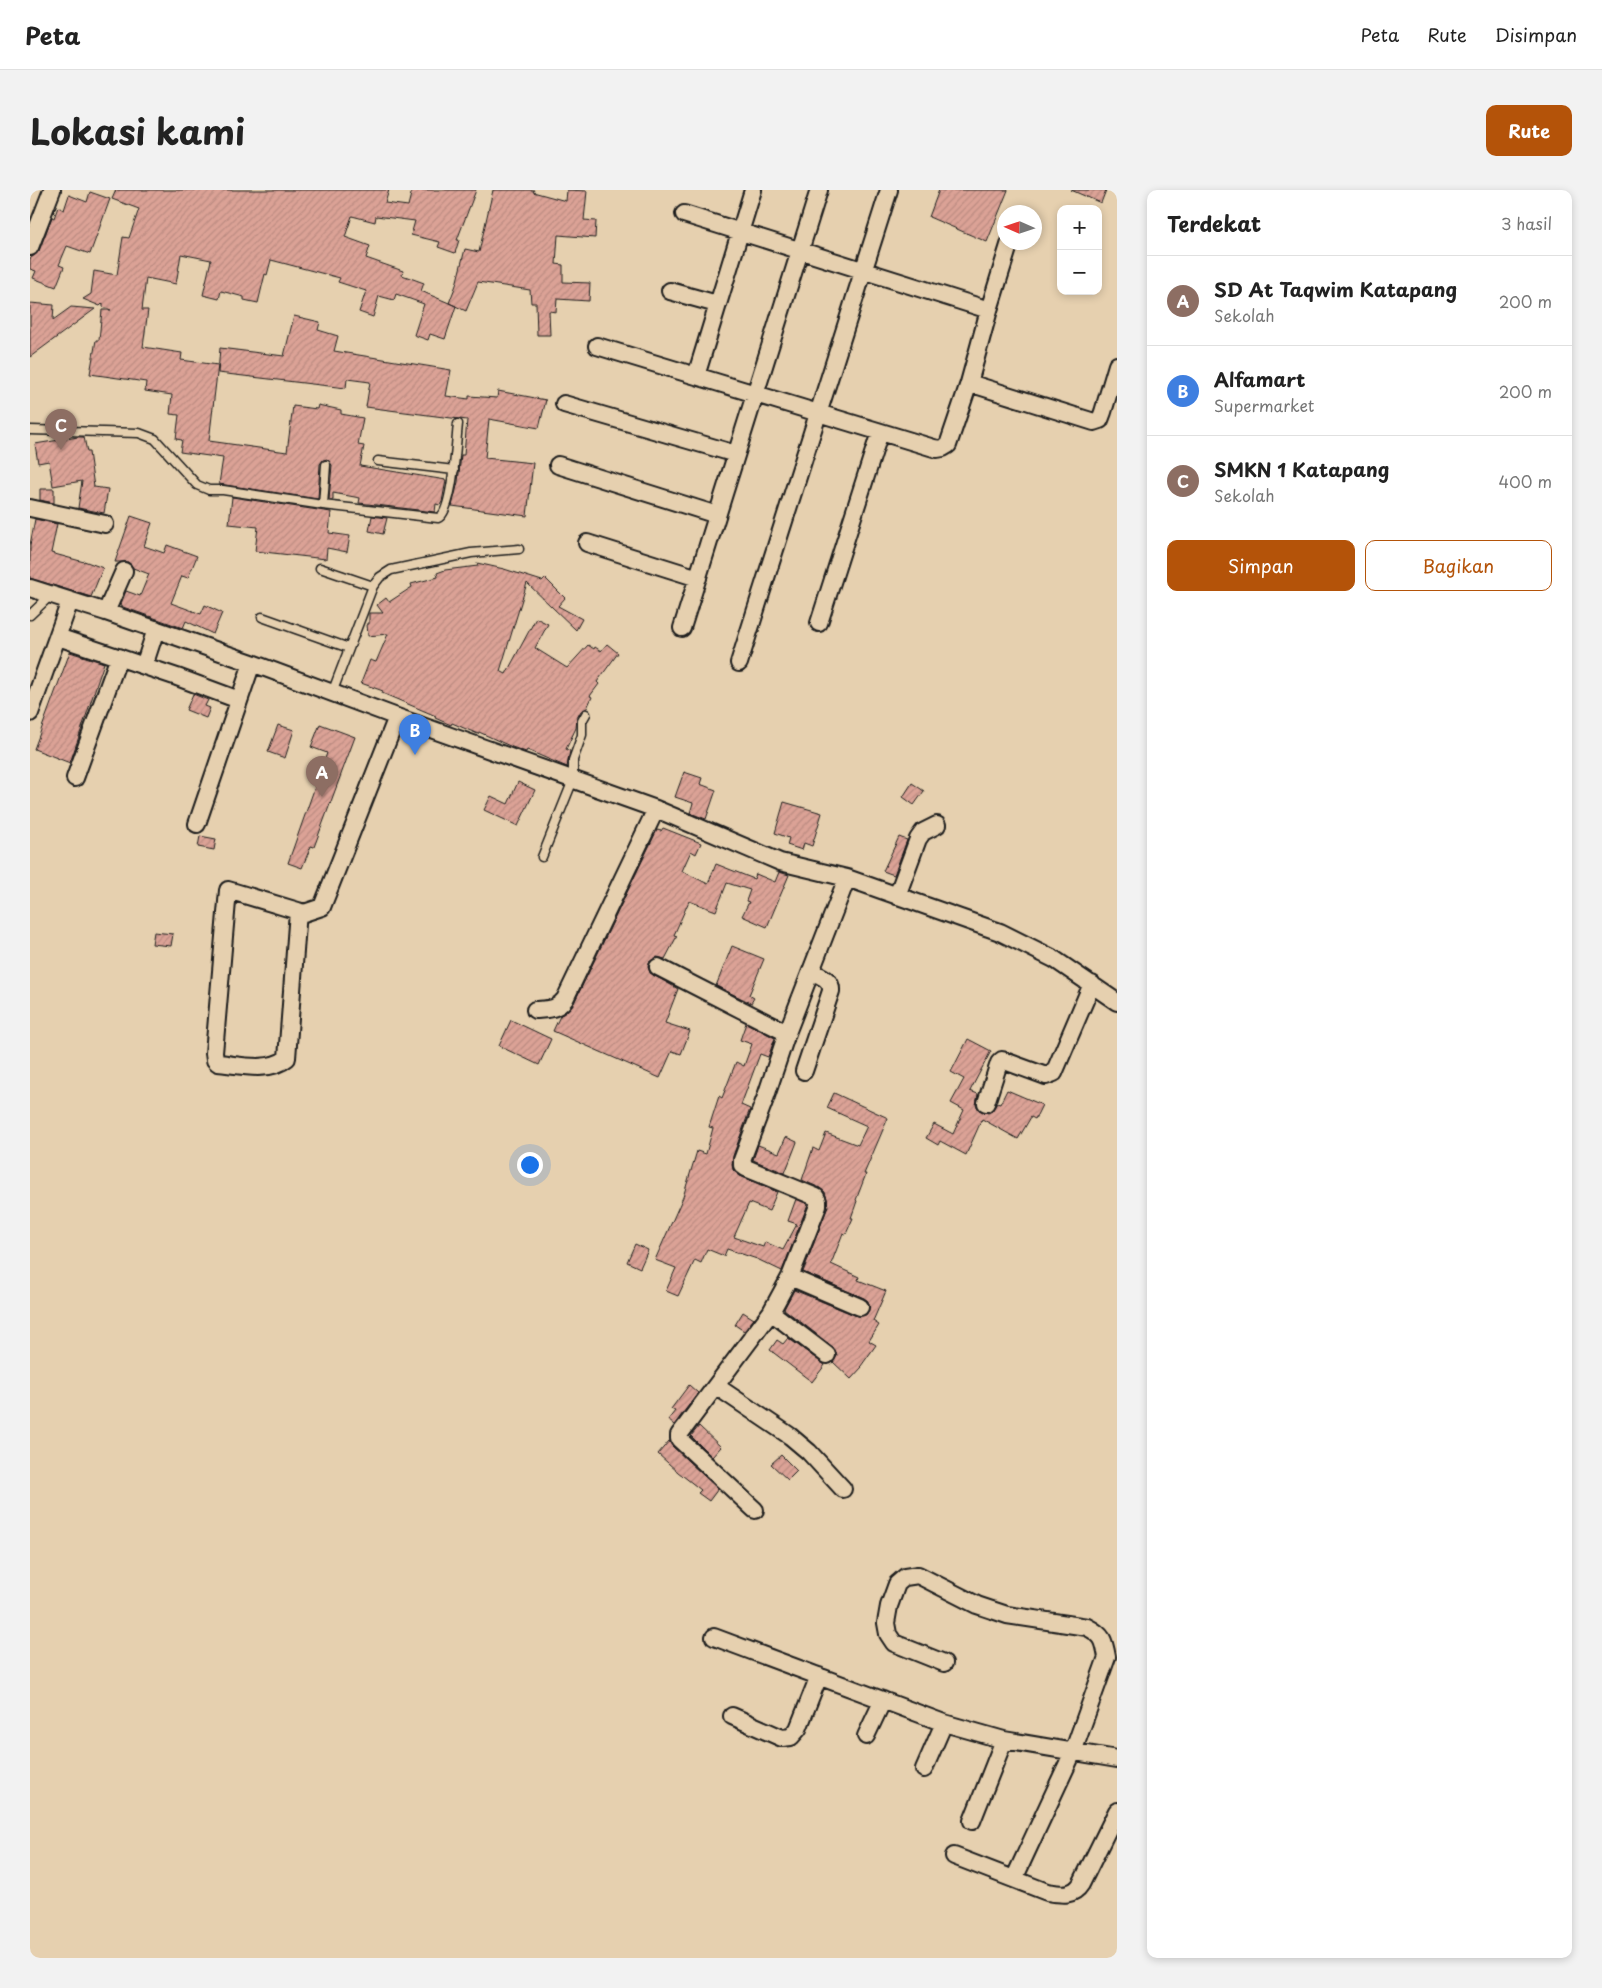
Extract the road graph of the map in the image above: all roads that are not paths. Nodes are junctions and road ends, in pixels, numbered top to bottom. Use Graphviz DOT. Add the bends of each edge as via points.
graph roads {
  1 [pos="52,190"];
  2 [pos="753,190"];
  3 [pos="819,190"];
  4 [pos="889,190"];
  5 [pos="684,214"];
  6 [pos="739,231"];
  7 [pos="30,247"];
  8 [pos="800,250"];
  9 [pos="1008,250"];
  10 [pos="863,269"];
  11 [pos="670,291"];
  12 [pos="717,304"];
  13 [pos="989,310"];
  14 [pos="597,346"];
  15 [pos="1117,365"];
  16 [pos="696,376"];
  17 [pos="969,383"];
  18 [pos="755,394"];
  19 [pos="564,404"];
  20 [pos="818,413"];
  21 [pos="458,424"];
  22 [pos="30,430"];
  23 [pos="880,432"];
  24 [pos="736,454"];
  25 [pos="378,461"];
  26 [pos="326,465"];
  27 [pos="558,465"];
  28 [pos="454,470"];
  29 [pos="323,505"];
  30 [pos="30,508"];
  31 [pos="717,515"];
  32 [pos="104,524"];
  33 [pos="587,543"];
  34 [pos="519,549"];
  35 [pos="320,568"];
  36 [pos="124,571"];
  37 [pos="698,578"];
  38 [pos="373,586"];
  39 [pos="30,588"];
  40 [pos="51,595"];
  41 [pos="70,601"];
  42 [pos="106,612"];
  43 [pos="30,615"];
  44 [pos="262,617"];
  45 [pos="819,623"];
  46 [pos="682,628"];
  47 [pos="156,629"];
  48 [pos="58,637"];
  49 [pos="349,648"];
  50 [pos="119,658"];
  51 [pos="252,663"];
  52 [pos="739,663"];
  53 [pos="144,666"];
  54 [pos="332,694"];
  55 [pos="239,700"];
  56 [pos="30,713"];
  57 [pos="586,714"];
  58 [pos="397,717"];
  59 [pos="76,778"];
  60 [pos="573,780"];
  61 [pos="656,809"];
  62 [pos="197,824"];
  63 [pos="938,825"];
  64 [pos="542,857"];
  65 [pos="847,878"];
  66 [pos="897,896"];
  67 [pos="298,912"];
  68 [pos="658,967"];
  69 [pos="811,971"];
  70 [pos="1092,984"];
  71 [pos="1117,1002"];
  72 [pos="535,1010"];
  73 [pos="787,1033"];
  74 [pos="804,1071"];
  75 [pos="986,1103"];
  76 [pos="790,1277"];
  77 [pos="860,1307"];
  78 [pos="770,1312"];
  79 [pos="827,1355"];
  80 [pos="716,1386"];
  81 [pos="843,1489"];
  82 [pos="754,1510"];
  83 [pos="714,1637"];
  84 [pos="944,1663"];
  85 [pos="818,1676"];
  86 [pos="883,1700"];
  87 [pos="732,1716"];
  88 [pos="944,1723"];
  89 [pos="866,1736"];
  90 [pos="1004,1740"];
  91 [pos="1073,1752"];
  92 [pos="1117,1759"];
  93 [pos="924,1769"];
  94 [pos="1117,1811"];
  95 [pos="972,1821"];
  96 [pos="954,1856"];
  97 [pos="1014,1880"];
  1 -- 7 [label="street"];
  2 -- 6 [label="street"];
  3 -- 8 [label="street"];
  4 -- 10 [label="street"];
  5 -- 6 [label="street"];
  6 -- 8 [label="street"];
  6 -- 12 [label="street"];
  8 -- 10 [label="street"];
  8 -- 18 [label="street"];
  9 -- 13 [label="street"];
  10 -- 13 [label="street"];
  10 -- 20 [label="street"];
  11 -- 12 [label="street"];
  12 -- 16 [label="street"];
  13 -- 17 [label="street"];
  14 -- 16 [label="street"];
  15 -- 17 [label="street" via="1100,420 1094,422"];
  16 -- 18 [label="street"];
  17 -- 23 [label="street" via="948,445 943,448"];
  18 -- 20 [label="street"];
  18 -- 24 [label="street"];
  19 -- 24 [label="street"];
  20 -- 23 [label="street"];
  20 -- 52 [label="street"];
  21 -- 28 [label="lane"];
  22 -- 29 [label="lane" via="139,433 155,439 197,485 204,488"];
  23 -- 45 [label="street"];
  24 -- 31 [label="street"];
  25 -- 28 [label="lane"];
  26 -- 29 [label="lane"];
  27 -- 31 [label="street"];
  28 -- 29 [label="lane" via="445,512 438,518"];
  30 -- 32 [label="street"];
  31 -- 37 [label="street"];
  33 -- 37 [label="street"];
  34 -- 38 [label="lane" via="471,553 391,570 380,576"];
  35 -- 38 [label="lane"];
  36 -- 42 [label="street"];
  37 -- 46 [label="street"];
  38 -- 49 [label="lane"];
  39 -- 40 [label="street"];
  40 -- 41 [label="street"];
  40 -- 43 [label="lane"];
  41 -- 42 [label="street"];
  41 -- 48 [label="street"];
  42 -- 47 [label="street"];
  44 -- 49 [label="lane"];
  47 -- 51 [label="street"];
  47 -- 53 [label="street"];
  48 -- 50 [label="street"];
  48 -- 56 [label="street"];
  49 -- 54 [label="lane"];
  50 -- 53 [label="street"];
  50 -- 59 [label="street"];
  51 -- 54 [label="street"];
  51 -- 55 [label="street"];
  53 -- 55 [label="street"];
  54 -- 58 [label="street"];
  55 -- 62 [label="street"];
  57 -- 60 [label="lane" via="582,721 581,741 573,760"];
  58 -- 60 [label="street"];
  58 -- 67 [label="street" via="322,907"];
  60 -- 61 [label="street"];
  60 -- 64 [label="lane"];
  61 -- 65 [label="street" via="780,862"];
  61 -- 72 [label="street" via="565,999 553,1009"];
  63 -- 66 [label="street" via="923,832 918,839"];
  65 -- 66 [label="street"];
  65 -- 69 [label="street"];
  66 -- 70 [label="street" via="1000,932 1054,959"];
  67 -- 67 [label="street" via="287,1058 270,1067 218,1063 214,1053 228,890"];
  68 -- 73 [label="street"];
  69 -- 73 [label="street"];
  69 -- 74 [label="street" via="829,981 832,991"];
  70 -- 71 [label="street"];
  70 -- 75 [label="street" via="1054,1073 1046,1076 1002,1060"];
  73 -- 76 [label="street" via="742,1165 816,1197 818,1201"];
  76 -- 77 [label="street"];
  76 -- 78 [label="street"];
  78 -- 79 [label="street"];
  78 -- 80 [label="street"];
  80 -- 81 [label="street" via="790,1436"];
  80 -- 82 [label="street" via="679,1437"];
  83 -- 85 [label="street"];
  84 -- 91 [label="street" via="894,1643 888,1634 889,1606 897,1584 905,1577 918,1576 977,1606 1008,1615 1087,1627 1099,1633 1107,1657"];
  85 -- 86 [label="street"];
  85 -- 87 [label="street" via="798,1728 791,1737 782,1738"];
  86 -- 88 [label="street"];
  86 -- 89 [label="street"];
  88 -- 90 [label="street"];
  88 -- 93 [label="street"];
  90 -- 91 [label="street"];
  90 -- 95 [label="street"];
  91 -- 92 [label="street"];
  91 -- 97 [label="street"];
  94 -- 97 [label="street" via="1081,1884 1073,1892 1061,1895"];
  96 -- 97 [label="street"];
}
